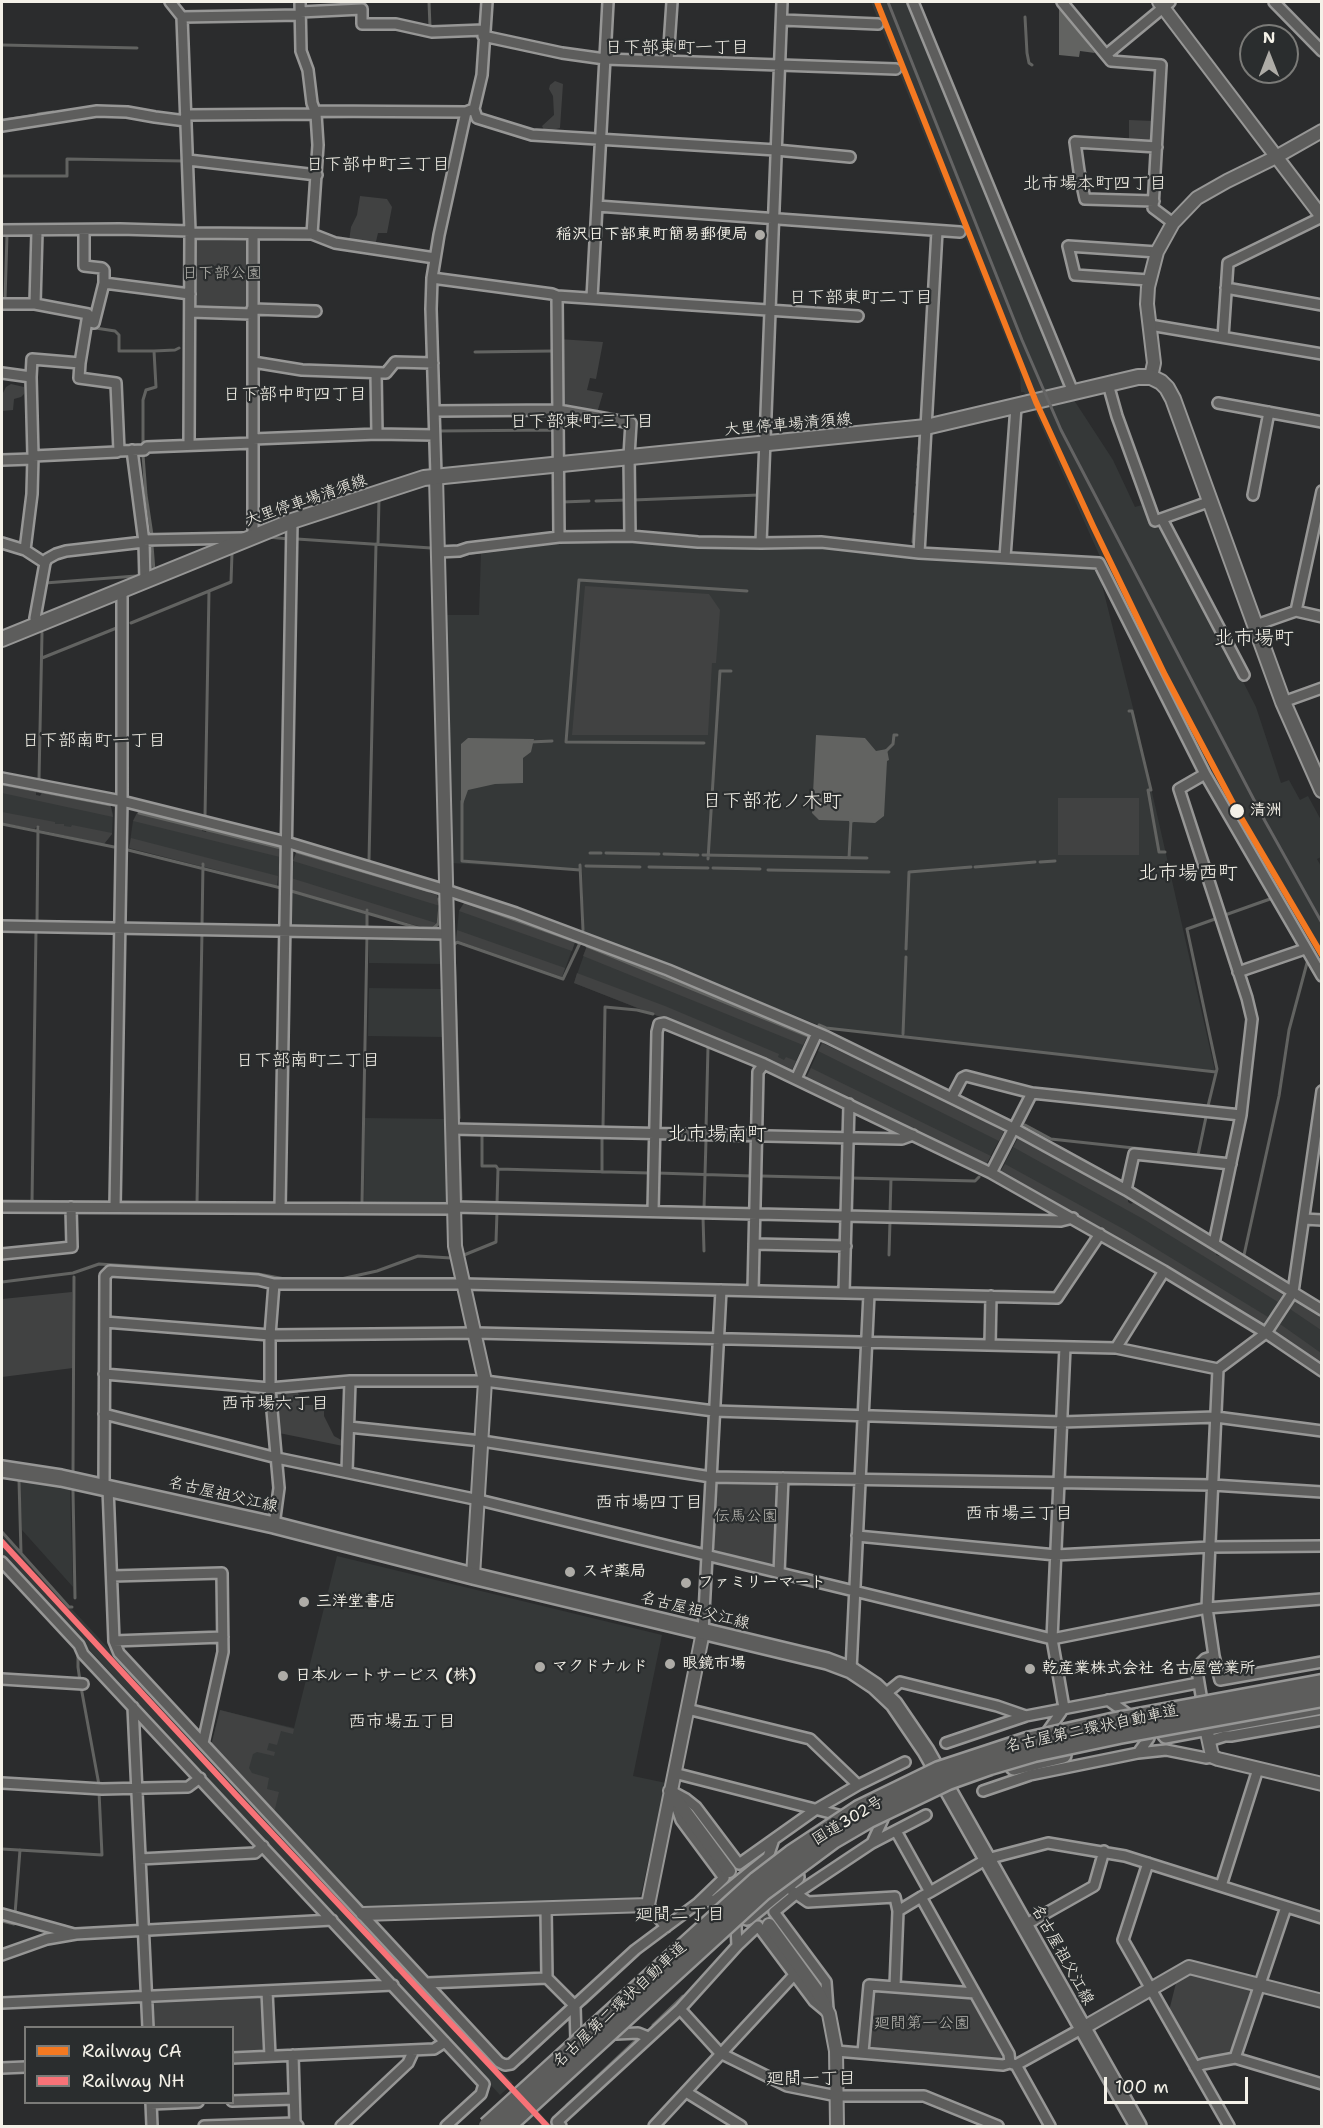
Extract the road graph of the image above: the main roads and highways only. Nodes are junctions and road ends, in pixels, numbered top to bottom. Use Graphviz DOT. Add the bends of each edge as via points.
graph roads {
  1 [pos="2,639"];
  2 [pos="1322,790"];
  3 [pos="2,1469"];
  4 [pos="1322,1683"];
  5 [pos="1322,1698"];
  6 [pos="1322,1706"];
  7 [pos="947,1790"];
  8 [pos="477,2127"];
  9 [pos="487,2127"];
  10 [pos="507,2127"];
  11 [pos="1138,2127"];
  1 -- 2 [label="main road, 大里停車場清須線" via="292,521 436,476 926,427 1151,377 1161,382 1173,399 1283,702"];
  3 -- 7 [label="main road, 名古屋祖父江線" via="61,1478 274,1525 827,1661 850,1670 884,1695 926,1750"];
  4 -- 9 [label="highway, 名古屋第二環状自動車道, bridge" via="1028,1741 939,1770 859,1809 757,1880"];
  5 -- 10 [label="highway, 名古屋第二環状自動車道, bridge" via="1034,1753 948,1781 869,1819 833,1840 763,1892"];
  6 -- 7 [label="main road, 国道302号" via="1208,1734 1154,1737 1047,1758"];
  7 -- 8 [label="main road, 国道302号" via="845,1841 790,1890 736,1926 624,2029 608,2037 576,2041 560,2050"];
  7 -- 11 [label="main road, 名古屋祖父江線"];
}
